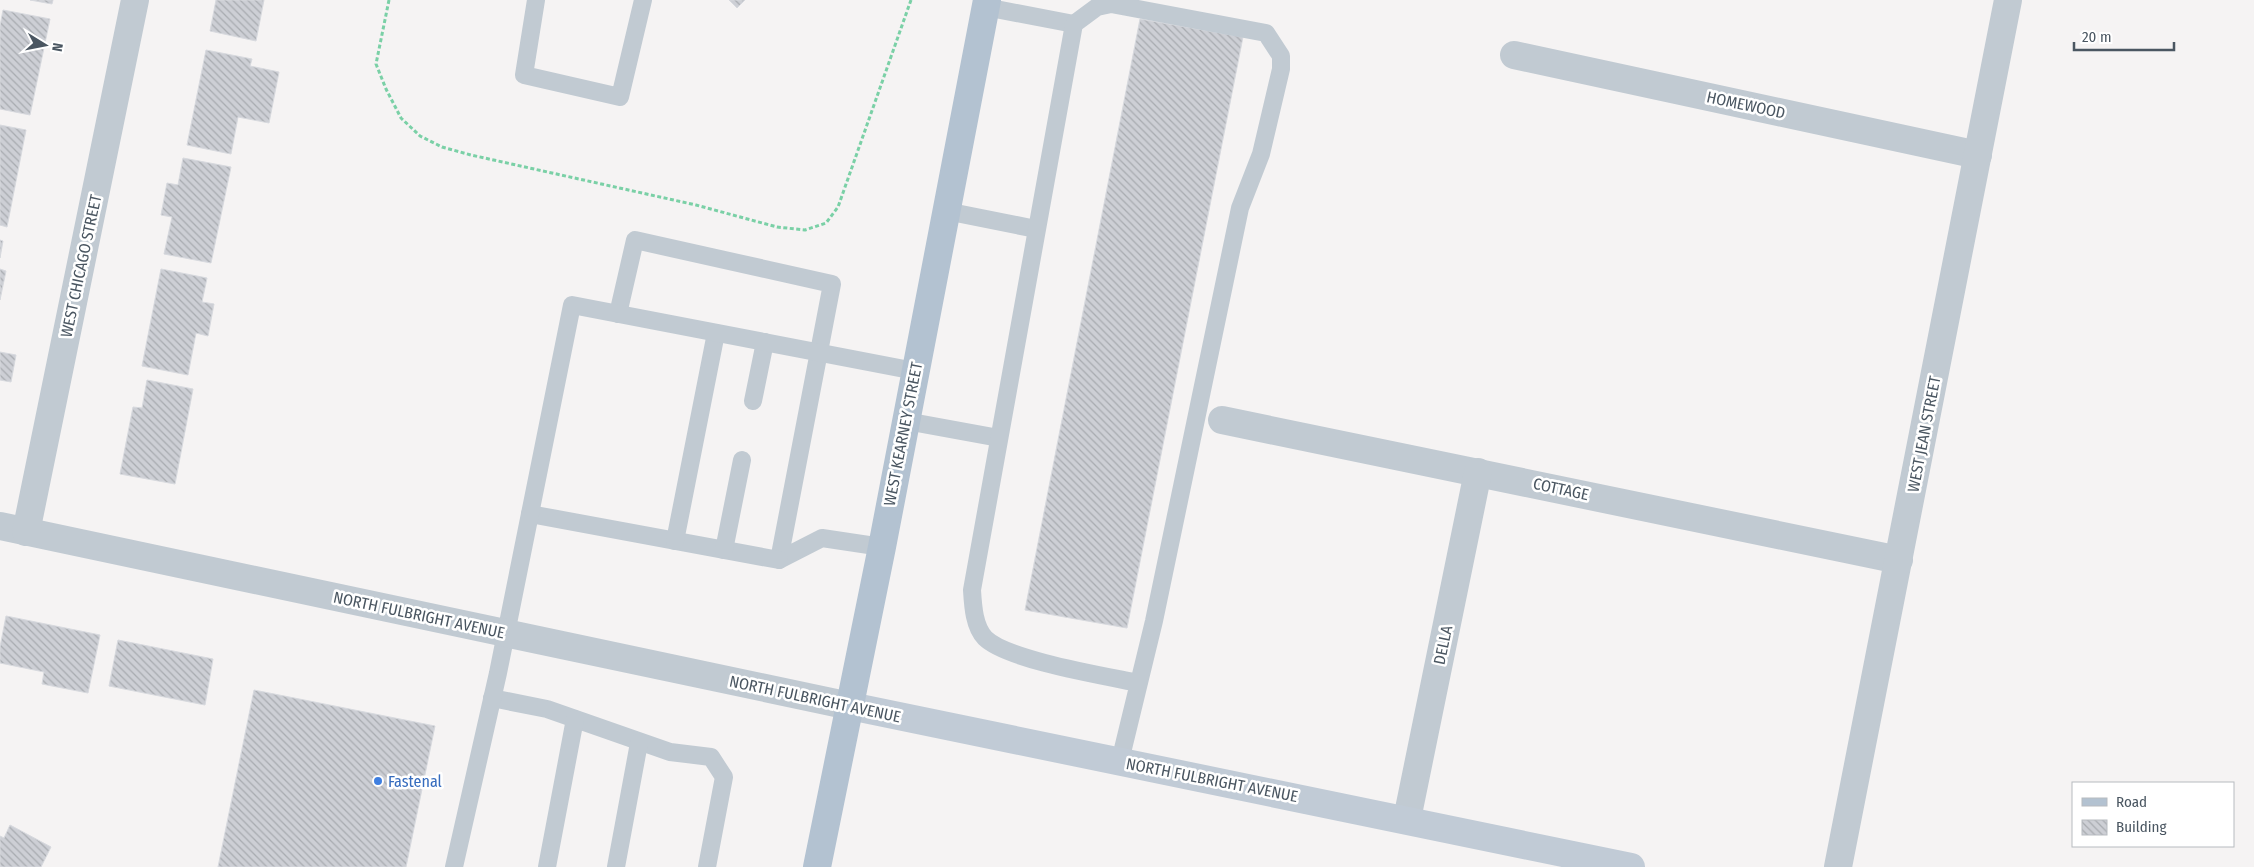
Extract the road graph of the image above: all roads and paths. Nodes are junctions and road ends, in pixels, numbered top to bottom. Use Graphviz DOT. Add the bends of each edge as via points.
graph roads {
  1 [pos="135,0"];
  2 [pos="389,0"];
  3 [pos="536,0"];
  4 [pos="643,0"];
  5 [pos="910,0"];
  6 [pos="2008,0"];
  7 [pos="986,4"];
  8 [pos="1074,24"];
  9 [pos="1514,55"];
  10 [pos="1978,155"];
  11 [pos="946,212"];
  12 [pos="1036,229"];
  13 [pos="618,314"];
  14 [pos="716,333"];
  15 [pos="765,342"];
  16 [pos="820,353"];
  17 [pos="915,371"];
  18 [pos="753,401"];
  19 [pos="1222,420"];
  20 [pos="906,421"];
  21 [pos="999,438"];
  22 [pos="742,460"];
  23 [pos="1478,472"];
  24 [pos="530,514"];
  25 [pos="0,526"];
  26 [pos="26,532"];
  27 [pos="675,541"];
  28 [pos="882,547"];
  29 [pos="724,550"];
  30 [pos="778,560"];
  31 [pos="1899,560"];
  32 [pos="506,633"];
  33 [pos="1139,683"];
  34 [pos="492,698"];
  35 [pos="850,706"];
  36 [pos="575,719"];
  37 [pos="639,743"];
  38 [pos="1120,761"];
  39 [pos="1407,819"];
  40 [pos="454,867"];
  41 [pos="547,867"];
  42 [pos="616,867"];
  43 [pos="707,867"];
  44 [pos="818,867"];
  45 [pos="1631,867"];
  46 [pos="1838,867"];
  1 -- 26 [label="street, WEST CHICAGO STREET"];
  2 -- 5 [label="path" via="376,64 401,118 420,136 471,156 696,205 777,227 805,230 826,224 838,207"];
  3 -- 4 [label="lane" via="524,75 620,97"];
  6 -- 10 [label="street, WEST JEAN STREET"];
  7 -- 8 [label="lane"];
  7 -- 11 [label="main road, WEST KEARNEY STREET"];
  8 -- 12 [label="lane"];
  8 -- 33 [label="lane" via="1097,7 1111,4 1266,33 1281,56 1281,69 1261,154 1240,208"];
  9 -- 10 [label="street, HOMEWOOD"];
  10 -- 31 [label="street, WEST JEAN STREET"];
  11 -- 12 [label="lane"];
  11 -- 17 [label="main road, WEST KEARNEY STREET"];
  12 -- 21 [label="lane"];
  13 -- 14 [label="lane"];
  13 -- 16 [label="lane" via="635,240 832,284"];
  13 -- 24 [label="lane" via="572,305"];
  14 -- 15 [label="lane"];
  14 -- 27 [label="lane"];
  15 -- 16 [label="lane"];
  15 -- 18 [label="lane"];
  16 -- 17 [label="lane"];
  16 -- 30 [label="lane"];
  17 -- 20 [label="main road, WEST KEARNEY STREET"];
  19 -- 23 [label="street, COTTAGE"];
  20 -- 21 [label="lane"];
  20 -- 28 [label="main road, WEST KEARNEY STREET"];
  21 -- 33 [label="lane" via="972,590 976,619 984,636 997,648 1053,665"];
  22 -- 29 [label="lane"];
  23 -- 31 [label="street, COTTAGE"];
  23 -- 39 [label="street, DELLA"];
  24 -- 27 [label="lane"];
  24 -- 32 [label="lane"];
  25 -- 26 [label="street, NORTH FULBRIGHT AVENUE"];
  26 -- 32 [label="street, NORTH FULBRIGHT AVENUE"];
  27 -- 29 [label="lane"];
  28 -- 30 [label="lane" via="822,538"];
  28 -- 35 [label="main road, WEST KEARNEY STREET"];
  29 -- 30 [label="lane"];
  31 -- 46 [label="street, WEST JEAN STREET"];
  32 -- 34 [label="lane"];
  32 -- 35 [label="street, NORTH FULBRIGHT AVENUE"];
  33 -- 38 [label="lane"];
  34 -- 36 [label="lane" via="547,709"];
  34 -- 40 [label="lane"];
  35 -- 38 [label="street, NORTH FULBRIGHT AVENUE"];
  35 -- 44 [label="main road, WEST KEARNEY STREET"];
  36 -- 37 [label="lane"];
  36 -- 41 [label="lane"];
  37 -- 42 [label="lane"];
  37 -- 43 [label="lane" via="670,752 711,757 724,777"];
  38 -- 39 [label="street, NORTH FULBRIGHT AVENUE"];
  39 -- 45 [label="street, NORTH FULBRIGHT AVENUE"];
}
